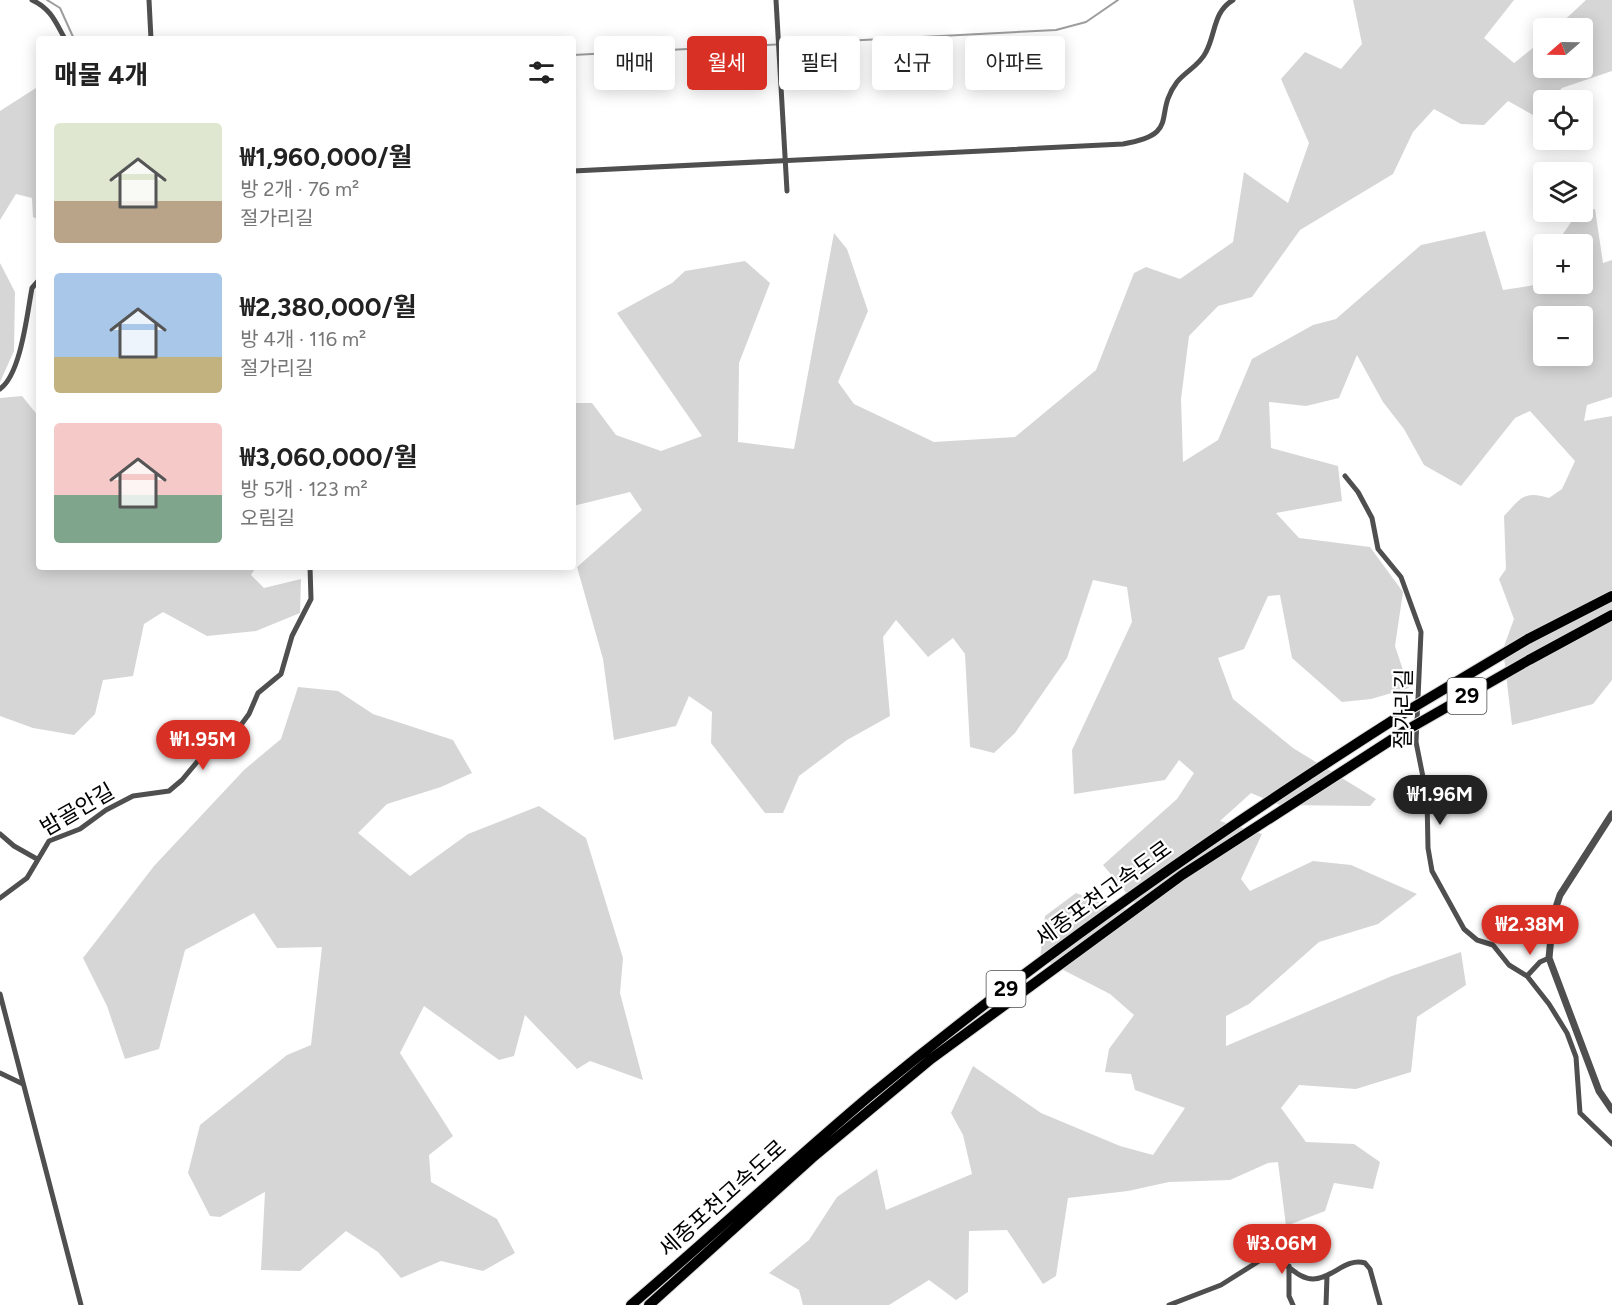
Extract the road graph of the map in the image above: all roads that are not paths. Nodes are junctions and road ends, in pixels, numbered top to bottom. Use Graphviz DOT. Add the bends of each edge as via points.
graph roads {
  1 [pos="32,0"];
  2 [pos="149,0"];
  3 [pos="776,0"];
  4 [pos="1233,0"];
  5 [pos="64,36"];
  6 [pos="151,36"];
  7 [pos="786,161"];
  8 [pos="576,171"];
  9 [pos="787,191"];
  10 [pos="36,283"];
  11 [pos="0,389"];
  12 [pos="1345,476"];
  13 [pos="310,570"];
  14 [pos="1612,596"];
  15 [pos="1612,615"];
  16 [pos="1612,814"];
  17 [pos="0,834"];
  18 [pos="37,859"];
  19 [pos="0,898"];
  20 [pos="1549,958"];
  21 [pos="1527,976"];
  22 [pos="0,994"];
  23 [pos="0,1074"];
  24 [pos="23,1084"];
  25 [pos="1612,1110"];
  26 [pos="1612,1144"];
  27 [pos="1289,1266"];
  28 [pos="1327,1276"];
  29 [pos="81,1305"];
  30 [pos="631,1305"];
  31 [pos="649,1305"];
  32 [pos="1169,1305"];
  33 [pos="1293,1305"];
  34 [pos="1326,1305"];
  35 [pos="1380,1305"];
  1 -- 5 [label="street" via="55,17"];
  2 -- 6 [label="street"];
  3 -- 7 [label="street"];
  4 -- 7 [label="street" via="1217,17 1206,53 1178,80 1159,132 1146,140"];
  7 -- 8 [label="street"];
  7 -- 9 [label="street"];
  10 -- 11 [label="street" via="15,370"];
  12 -- 21 [label="street, 절가리길" via="1372,518 1378,549 1401,577 1421,632 1416,724 1428,805 1432,871 1471,937 1492,945 1509,965"];
  13 -- 18 [label="street, 밤골안길" via="311,599 292,636 281,674 258,693 235,734 202,756 176,786 118,802 80,829 49,841"];
  14 -- 30 [label="highway, 세종포천고속도로 / 29, bridge" via="1528,639 1409,710 1227,829 1023,975 865,1101"];
  15 -- 31 [label="highway, 세종포천고속도로 / 29, bridge" via="1405,732 1182,875 932,1059 812,1158"];
  16 -- 20 [label="street" via="1560,896 1553,916"];
  17 -- 18 [label="street"];
  18 -- 19 [label="street, 밤골안길" via="27,878"];
  20 -- 21 [label="street"];
  20 -- 25 [label="street" via="1599,1091"];
  21 -- 26 [label="street, 절가리길" via="1550,1004 1573,1046 1580,1113"];
  22 -- 24 [label="street"];
  23 -- 24 [label="street"];
  24 -- 29 [label="street"];
  27 -- 28 [label="street" via="1308,1278"];
  27 -- 32 [label="street" via="1268,1256 1221,1285"];
  27 -- 33 [label="street" via="1289,1296"];
  28 -- 34 [label="street"];
  28 -- 35 [label="street" via="1353,1262 1365,1263"];
}
